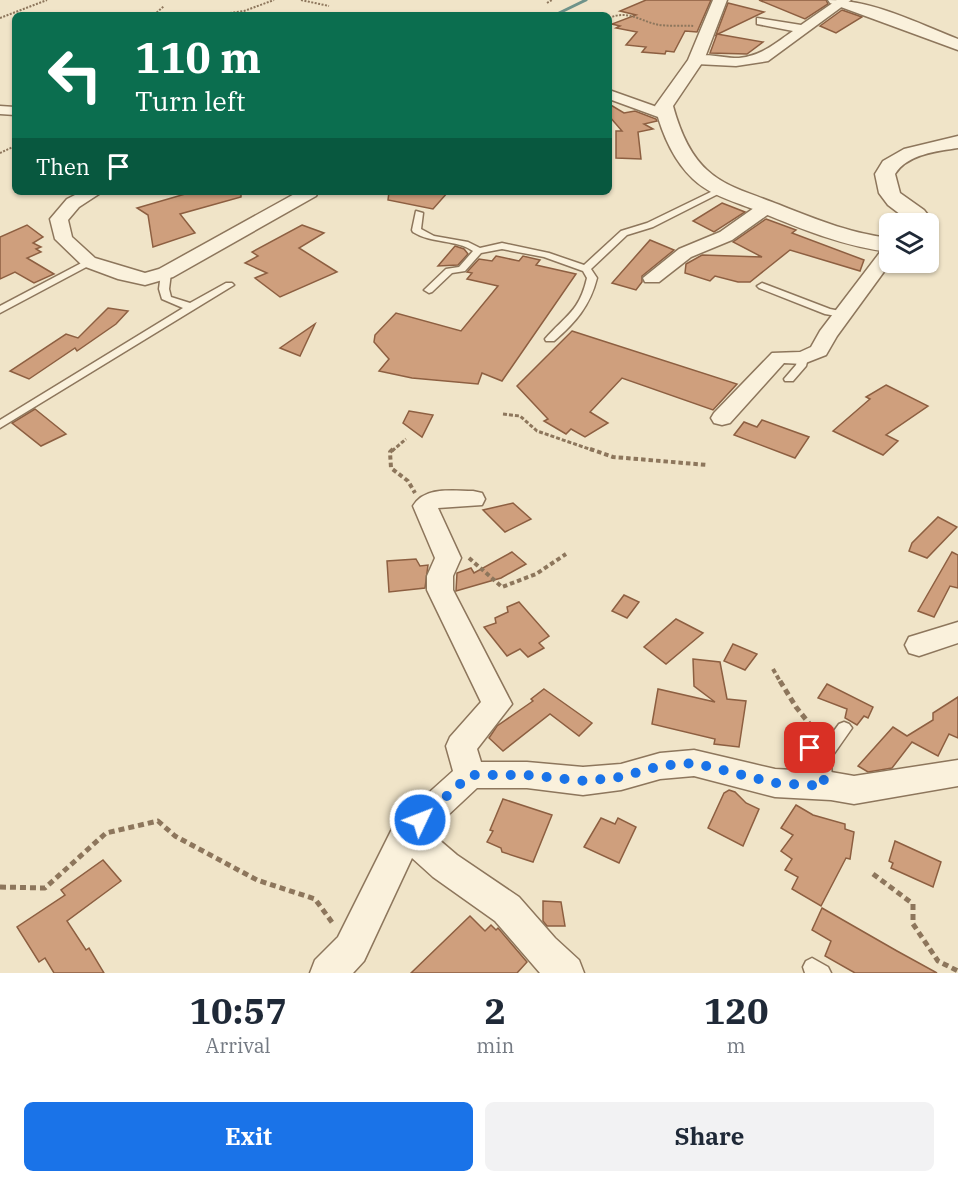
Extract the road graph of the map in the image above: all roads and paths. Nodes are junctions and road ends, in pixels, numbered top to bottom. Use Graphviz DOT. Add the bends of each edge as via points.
graph roads {
  1 [pos="47,0"];
  2 [pos="274,0"];
  3 [pos="301,0"];
  4 [pos="552,0"];
  5 [pos="720,0"];
  6 [pos="841,1"];
  7 [pos="547,3"];
  8 [pos="164,6"];
  9 [pos="329,6"];
  10 [pos="16,12"];
  11 [pos="157,12"];
  12 [pos="237,12"];
  13 [pos="612,17"];
  14 [pos="761,21"];
  15 [pos="709,26"];
  16 [pos="801,29"];
  17 [pos="958,45"];
  18 [pos="696,60"];
  19 [pos="612,95"];
  20 [pos="612,99"];
  21 [pos="636,102"];
  22 [pos="666,115"];
  23 [pos="958,142"];
  24 [pos="722,190"];
  25 [pos="88,195"];
  26 [pos="305,195"];
  27 [pos="767,207"];
  28 [pos="418,213"];
  29 [pos="915,213"];
  30 [pos="879,244"];
  31 [pos="478,251"];
  32 [pos="89,262"];
  33 [pos="879,265"];
  34 [pos="586,268"];
  35 [pos="166,273"];
  36 [pos="652,278"];
  37 [pos="229,285"];
  38 [pos="762,286"];
  39 [pos="429,290"];
  40 [pos="191,307"];
  41 [pos="0,310"];
  42 [pos="842,314"];
  43 [pos="550,339"];
  44 [pos="803,358"];
  45 [pos="789,379"];
  46 [pos="503,414"];
  47 [pos="723,418"];
  48 [pos="0,425"];
  49 [pos="406,439"];
  50 [pos="708,465"];
  51 [pos="473,499"];
  52 [pos="425,506"];
  53 [pos="566,554"];
  54 [pos="448,558"];
  55 [pos="958,632"];
  56 [pos="919,645"];
  57 [pos="773,669"];
  58 [pos="844,728"];
  59 [pos="823,771"];
  60 [pos="958,773"];
  61 [pos="470,775"];
  62 [pos="407,833"];
  63 [pos="873,874"];
  64 [pos="0,887"];
  65 [pos="351,949"];
  66 [pos="958,971"];
  67 [pos="328,973"];
  68 [pos="566,973"];
  1 -- 10 [label="path"];
  2 -- 12 [label="path"];
  3 -- 9 [label="path"];
  4 -- 7 [label="path"];
  5 -- 15 [label="street"];
  6 -- 16 [label="street"];
  6 -- 17 [label="street"];
  8 -- 11 [label="path"];
  13 -- 15 [label="path" via="636,16 664,26"];
  14 -- 16 [label="street"];
  15 -- 18 [label="street"];
  16 -- 18 [label="street" via="763,58 736,62"];
  18 -- 22 [label="street" via="664,106"];
  19 -- 21 [label="street"];
  20 -- 21 [label="street"];
  21 -- 22 [label="street"];
  22 -- 24 [label="street" via="692,166"];
  23 -- 29 [label="street" via="904,155 887,169 885,179 892,197"];
  24 -- 27 [label="street"];
  24 -- 34 [label="lane" via="651,225 624,233"];
  25 -- 32 [label="street" via="73,203 59,219 64,239"];
  26 -- 35 [label="street"];
  27 -- 30 [label="street" via="829,234"];
  27 -- 36 [label="street" via="726,236 685,253"];
  28 -- 31 [label="lane" via="416,230 427,238 472,245"];
  31 -- 34 [label="lane" via="502,246"];
  31 -- 39 [label="lane" via="462,269 449,271"];
  32 -- 35 [label="street" via="145,279"];
  32 -- 41 [label="lane"];
  33 -- 42 [label="street"];
  34 -- 43 [label="lane" via="592,278 588,297 574,320"];
  35 -- 40 [label="lane" via="167,299"];
  37 -- 40 [label="lane"];
  38 -- 42 [label="lane"];
  40 -- 48 [label="lane"];
  42 -- 44 [label="street" via="819,351"];
  44 -- 45 [label="lane"];
  44 -- 47 [label="street" via="779,357"];
  46 -- 50 [label="path" via="519,416 537,431 613,457"];
  49 -- 52 [label="path" via="390,452 391,468 408,481"];
  51 -- 52 [label="street" via="432,500"];
  52 -- 54 [label="street"];
  53 -- 54 [label="path" via="536,574 502,588 458,550"];
  54 -- 61 [label="street" via="440,576 440,590 497,704 461,746"];
  55 -- 56 [label="street"];
  57 -- 59 [label="path" via="801,718 812,727 810,748"];
  58 -- 59 [label="lane"];
  59 -- 60 [label="street" via="854,790"];
  59 -- 61 [label="street" via="775,783 694,763 584,781"];
  61 -- 62 [label="street"];
  62 -- 65 [label="street"];
  62 -- 68 [label="street" via="445,866 507,909"];
  63 -- 66 [label="path" via="913,904 914,924 938,960"];
  64 -- 65 [label="path" via="45,888 106,833 158,820 176,836 257,880 315,899"];
  65 -- 67 [label="street"];
}
